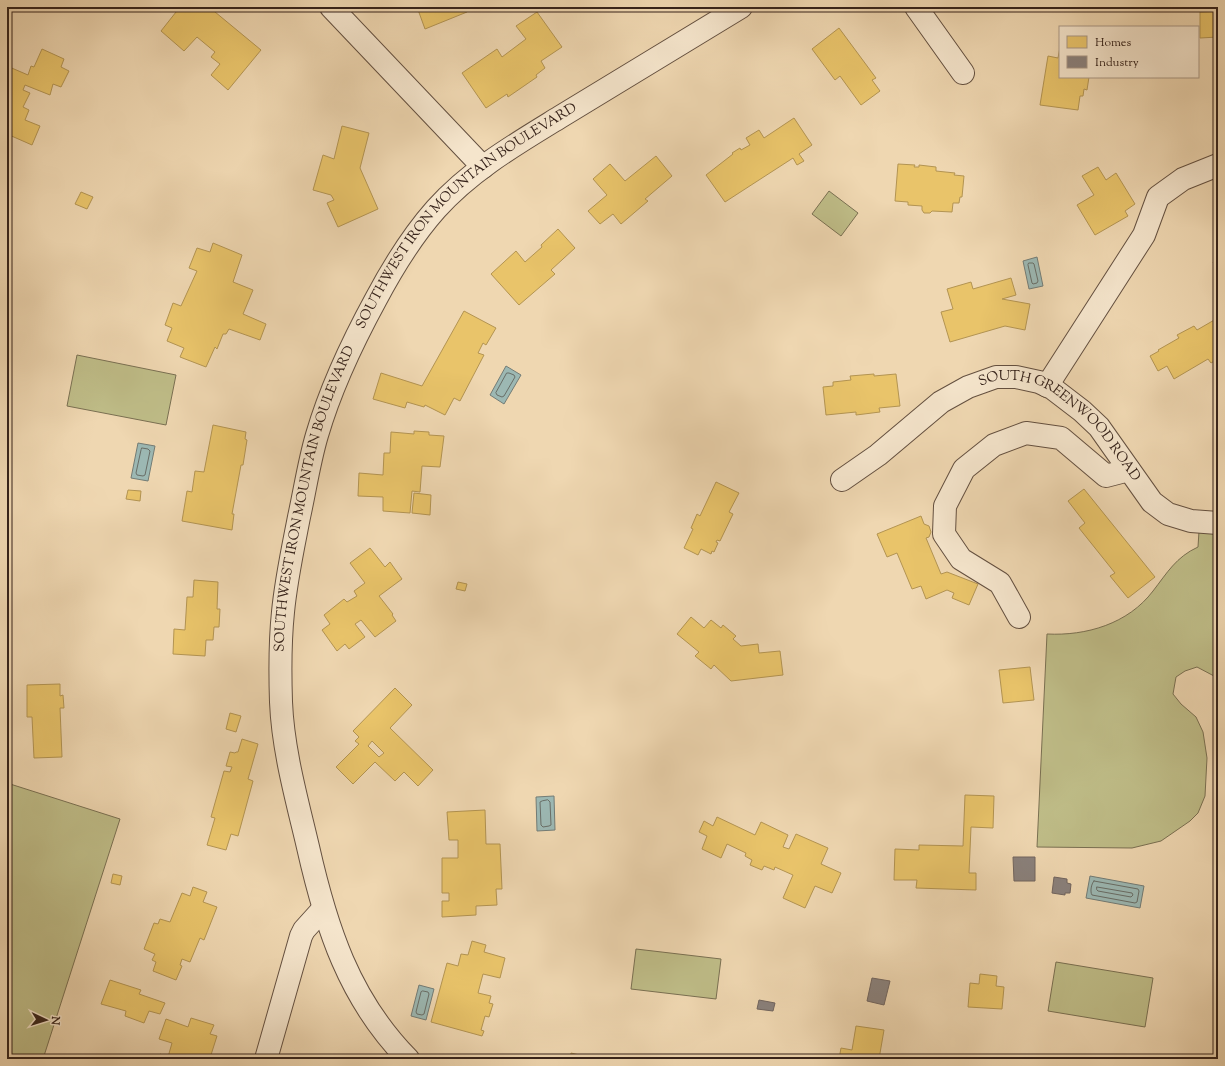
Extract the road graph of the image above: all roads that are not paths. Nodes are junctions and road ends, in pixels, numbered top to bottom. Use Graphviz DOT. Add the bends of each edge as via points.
graph roads {
  1 [pos="331,7"];
  2 [pos="741,7"];
  3 [pos="916,7"];
  4 [pos="963,73"];
  5 [pos="1218,166"];
  6 [pos="483,167"];
  7 [pos="1047,386"];
  8 [pos="1129,470"];
  9 [pos="842,480"];
  10 [pos="1218,523"];
  11 [pos="1019,617"];
  12 [pos="323,909"];
  13 [pos="266,1059"];
  14 [pos="408,1059"];
  1 -- 6 [label="street"];
  2 -- 6 [label="street, SOUTHWEST IRON MOUNTAIN BOULEVARD" via="511,147"];
  3 -- 4 [label="street"];
  5 -- 7 [label="street" via="1183,179 1158,197 1144,235"];
  6 -- 12 [label="street, SOUTHWEST IRON MOUNTAIN BOULEVARD" via="456,188 438,207 407,246 390,274 336,379 310,465 283,610 282,703 289,764"];
  7 -- 8 [label="street, SOUTH GREENWOOD ROAD" via="1082,411 1099,427"];
  7 -- 9 [label="street, SOUTH GREENWOOD ROAD" via="1016,377 996,377 968,387 941,402 878,455"];
  8 -- 10 [label="street, SOUTH GREENWOOD ROAD" via="1152,502 1168,514 1191,521"];
  8 -- 11 [label="street" via="1106,476 1060,438 1026,433 994,445 964,469 945,506 944,534 961,559 1000,584"];
  12 -- 13 [label="street" via="300,936"];
  12 -- 14 [label="street, SOUTHWEST IRON MOUNTAIN BOULEVARD" via="338,952 359,994 382,1029"];
}
